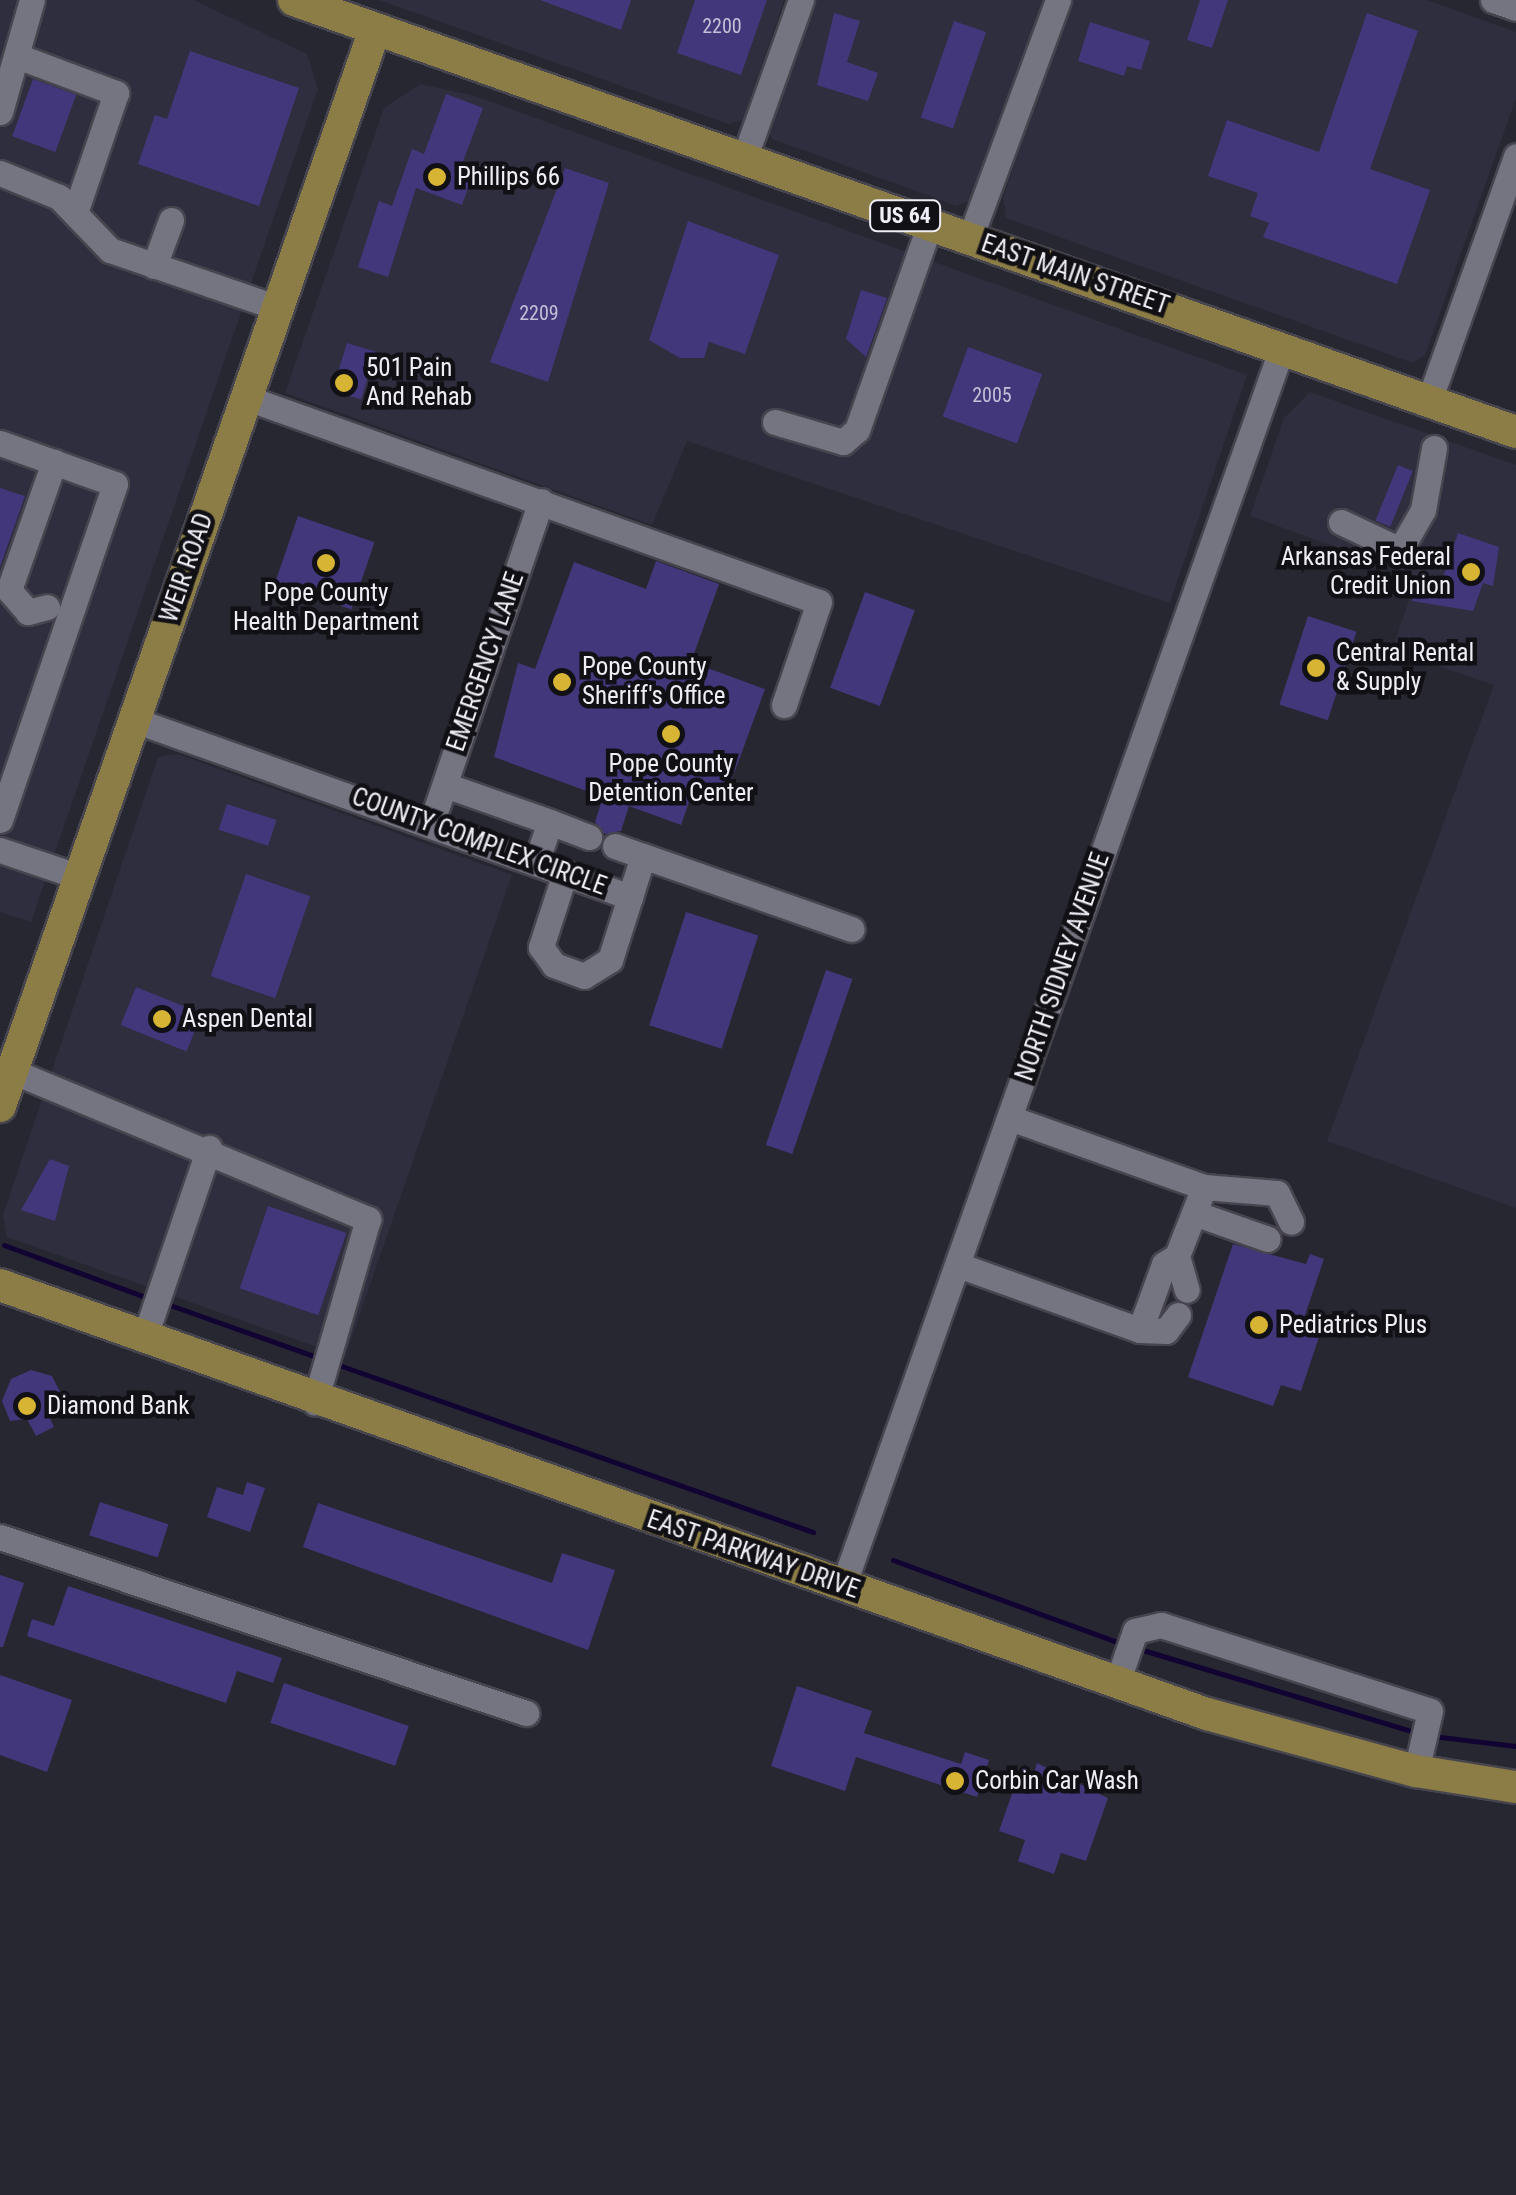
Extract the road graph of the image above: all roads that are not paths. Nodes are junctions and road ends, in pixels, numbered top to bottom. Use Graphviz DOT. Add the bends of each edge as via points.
graph roads {
  1 [pos="32,0"];
  2 [pos="294,0"];
  3 [pos="802,0"];
  4 [pos="1058,0"];
  5 [pos="1493,0"];
  6 [pos="1516,8"];
  7 [pos="375,29"];
  8 [pos="17,56"];
  9 [pos="0,112"];
  10 [pos="1516,156"];
  11 [pos="744,159"];
  12 [pos="0,173"];
  13 [pos="76,212"];
  14 [pos="171,220"];
  15 [pos="930,224"];
  16 [pos="970,238"];
  17 [pos="154,266"];
  18 [pos="278,308"];
  19 [pos="1282,348"];
  20 [pos="247,398"];
  21 [pos="1429,401"];
  22 [pos="775,422"];
  23 [pos="1516,432"];
  24 [pos="0,443"];
  25 [pos="1434,448"];
  26 [pos="54,462"];
  27 [pos="541,501"];
  28 [pos="1342,522"];
  29 [pos="47,606"];
  30 [pos="784,704"];
  31 [pos="134,720"];
  32 [pos="444,785"];
  33 [pos="0,820"];
  34 [pos="550,822"];
  35 [pos="431,824"];
  36 [pos="589,837"];
  37 [pos="616,846"];
  38 [pos="0,850"];
  39 [pos="643,856"];
  40 [pos="536,862"];
  41 [pos="565,873"];
  42 [pos="80,877"];
  43 [pos="630,897"];
  44 [pos="852,929"];
  45 [pos="12,1071"];
  46 [pos="0,1106"];
  47 [pos="1010,1118"];
  48 [pos="209,1148"];
  49 [pos="1204,1186"];
  50 [pos="1194,1212"];
  51 [pos="1291,1222"];
  52 [pos="1268,1239"];
  53 [pos="1178,1256"];
  54 [pos="958,1266"];
  55 [pos="0,1285"];
  56 [pos="1187,1290"];
  57 [pos="1178,1315"];
  58 [pos="1140,1330"];
  59 [pos="144,1339"];
  60 [pos="315,1402"];
  61 [pos="0,1536"];
  62 [pos="843,1586"];
  63 [pos="1125,1659"];
  64 [pos="526,1713"];
  65 [pos="1421,1747"];
  66 [pos="1516,1787"];
  1 -- 8 [label="street"];
  2 -- 7 [label="main road, EAST MAIN STREET / US 64"];
  3 -- 11 [label="street"];
  4 -- 16 [label="street"];
  5 -- 6 [label="street"];
  7 -- 11 [label="main road, EAST MAIN STREET / US 64"];
  7 -- 18 [label="main road, WEIR ROAD"];
  8 -- 9 [label="street"];
  8 -- 13 [label="street" via="116,93"];
  10 -- 21 [label="street"];
  11 -- 15 [label="main road, EAST MAIN STREET / US 64"];
  12 -- 13 [label="street"];
  13 -- 17 [label="street" via="110,250"];
  14 -- 17 [label="street"];
  15 -- 16 [label="main road, EAST MAIN STREET / US 64"];
  15 -- 22 [label="street" via="856,430 844,442"];
  16 -- 19 [label="main road, EAST MAIN STREET / US 64"];
  17 -- 18 [label="street"];
  18 -- 20 [label="main road, WEIR ROAD"];
  19 -- 21 [label="main road, EAST MAIN STREET / US 64"];
  19 -- 47 [label="street, NORTH SIDNEY AVENUE"];
  20 -- 27 [label="street"];
  20 -- 31 [label="main road, WEIR ROAD"];
  21 -- 23 [label="main road, EAST MAIN STREET / US 64"];
  24 -- 26 [label="street"];
  25 -- 28 [label="street" via="1427,497 1400,550"];
  26 -- 29 [label="street" via="8,590 28,612"];
  26 -- 33 [label="street" via="115,484"];
  27 -- 30 [label="street" via="820,602"];
  27 -- 32 [label="street, EMERGENCY LANE"];
  31 -- 35 [label="street, COUNTY COMPLEX CIRCLE"];
  31 -- 42 [label="main road, WEIR ROAD"];
  32 -- 34 [label="street"];
  32 -- 35 [label="street, EMERGENCY LANE"];
  34 -- 36 [label="street"];
  34 -- 40 [label="street"];
  35 -- 40 [label="street, COUNTY COMPLEX CIRCLE"];
  37 -- 39 [label="street"];
  38 -- 42 [label="street"];
  39 -- 43 [label="street, COUNTY COMPLEX CIRCLE"];
  39 -- 44 [label="street, COUNTY COMPLEX CIRCLE"];
  40 -- 41 [label="street, COUNTY COMPLEX CIRCLE"];
  41 -- 43 [label="street, COUNTY COMPLEX CIRCLE"];
  41 -- 43 [label="street" via="541,947 554,966 584,976 604,970"];
  42 -- 45 [label="main road, WEIR ROAD"];
  45 -- 46 [label="main road, WEIR ROAD"];
  45 -- 48 [label="street"];
  47 -- 49 [label="street"];
  47 -- 54 [label="street, NORTH SIDNEY AVENUE"];
  48 -- 59 [label="street"];
  48 -- 60 [label="street" via="368,1219"];
  49 -- 50 [label="street"];
  49 -- 51 [label="street" via="1276,1192"];
  50 -- 52 [label="street"];
  50 -- 53 [label="street"];
  53 -- 56 [label="street"];
  53 -- 58 [label="street" via="1164,1264"];
  54 -- 58 [label="street"];
  54 -- 62 [label="street, NORTH SIDNEY AVENUE"];
  55 -- 59 [label="main road, EAST PARKWAY DRIVE"];
  57 -- 58 [label="street" via="1166,1331"];
  59 -- 60 [label="main road, EAST PARKWAY DRIVE"];
  60 -- 62 [label="main road, EAST PARKWAY DRIVE"];
  61 -- 64 [label="street"];
  62 -- 63 [label="main road, EAST PARKWAY DRIVE"];
  63 -- 65 [label="main road, EAST PARKWAY DRIVE"];
  63 -- 65 [label="street" via="1135,1631 1161,1625 1430,1711"];
  65 -- 66 [label="main road, EAST PARKWAY DRIVE"];
}
